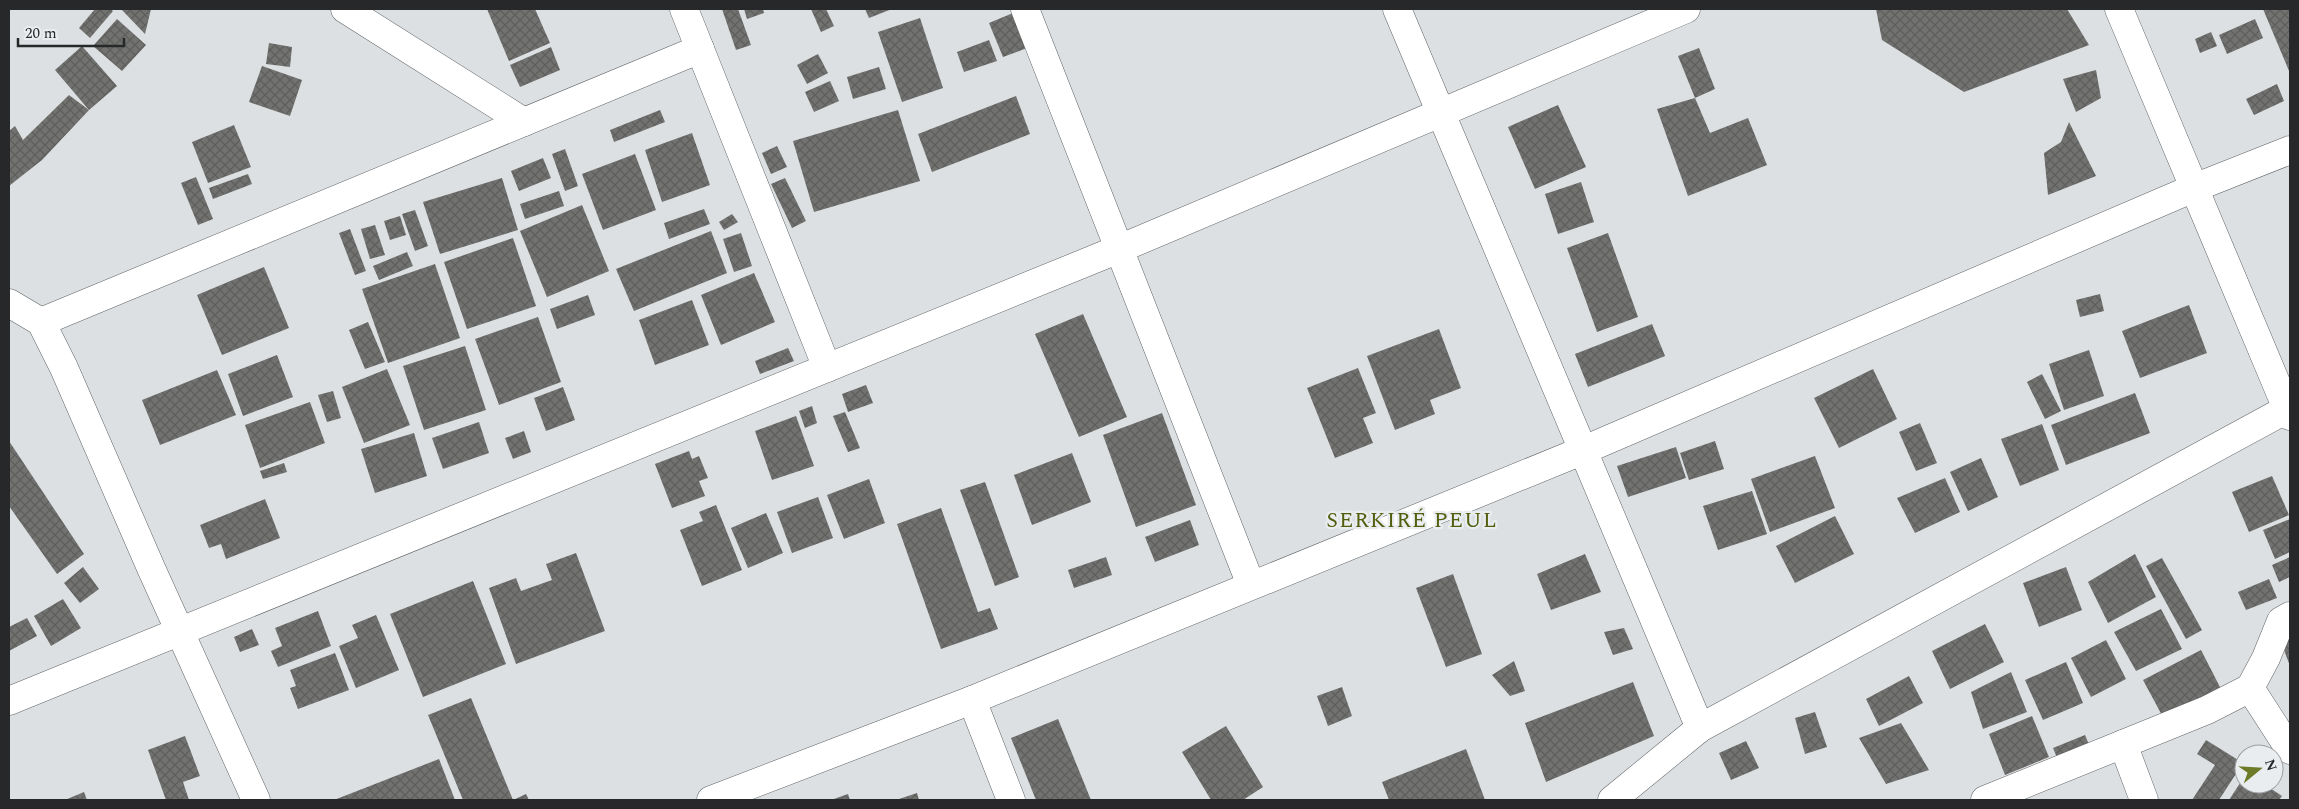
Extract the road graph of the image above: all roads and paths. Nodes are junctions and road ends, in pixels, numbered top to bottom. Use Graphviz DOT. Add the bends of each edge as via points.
graph roads {
  1 [pos="345,9"];
  2 [pos="684,9"];
  3 [pos="1025,9"];
  4 [pos="1398,9"];
  5 [pos="1686,9"];
  6 [pos="2119,9"];
  7 [pos="700,50"];
  8 [pos="1441,112"];
  9 [pos="524,122"];
  10 [pos="2290,150"];
  11 [pos="2194,188"];
  12 [pos="1119,249"];
  13 [pos="9,302"];
  14 [pos="41,322"];
  15 [pos="827,368"];
  16 [pos="2289,413"];
  17 [pos="1584,450"];
  18 [pos="1251,585"];
  19 [pos="2290,616"];
  20 [pos="179,632"];
  21 [pos="2250,688"];
  22 [pos="972,700"];
  23 [pos="9,701"];
  24 [pos="1700,728"];
  25 [pos="2124,744"];
  26 [pos="2290,750"];
  27 [pos="256,800"];
  28 [pos="711,800"];
  29 [pos="1011,800"];
  30 [pos="1612,800"];
  31 [pos="1986,800"];
  32 [pos="2144,800"];
  1 -- 9 [label="street"];
  2 -- 7 [label="street"];
  3 -- 12 [label="street"];
  4 -- 8 [label="street"];
  5 -- 8 [label="street"];
  6 -- 11 [label="street"];
  7 -- 9 [label="street"];
  7 -- 15 [label="street"];
  8 -- 12 [label="street"];
  8 -- 17 [label="street"];
  9 -- 14 [label="street"];
  10 -- 11 [label="street"];
  11 -- 16 [label="street"];
  11 -- 17 [label="street"];
  12 -- 15 [label="street"];
  12 -- 18 [label="street"];
  13 -- 14 [label="street"];
  14 -- 20 [label="street"];
  15 -- 20 [label="street"];
  16 -- 24 [label="street"];
  17 -- 18 [label="street"];
  17 -- 24 [label="street"];
  18 -- 22 [label="street"];
  19 -- 21 [label="street" via="2281,621"];
  20 -- 23 [label="street"];
  20 -- 27 [label="street"];
  21 -- 25 [label="street" via="2207,710"];
  21 -- 26 [label="street"];
  22 -- 28 [label="street"];
  22 -- 29 [label="street"];
  24 -- 30 [label="street"];
  25 -- 31 [label="street"];
  25 -- 32 [label="street"];
}
